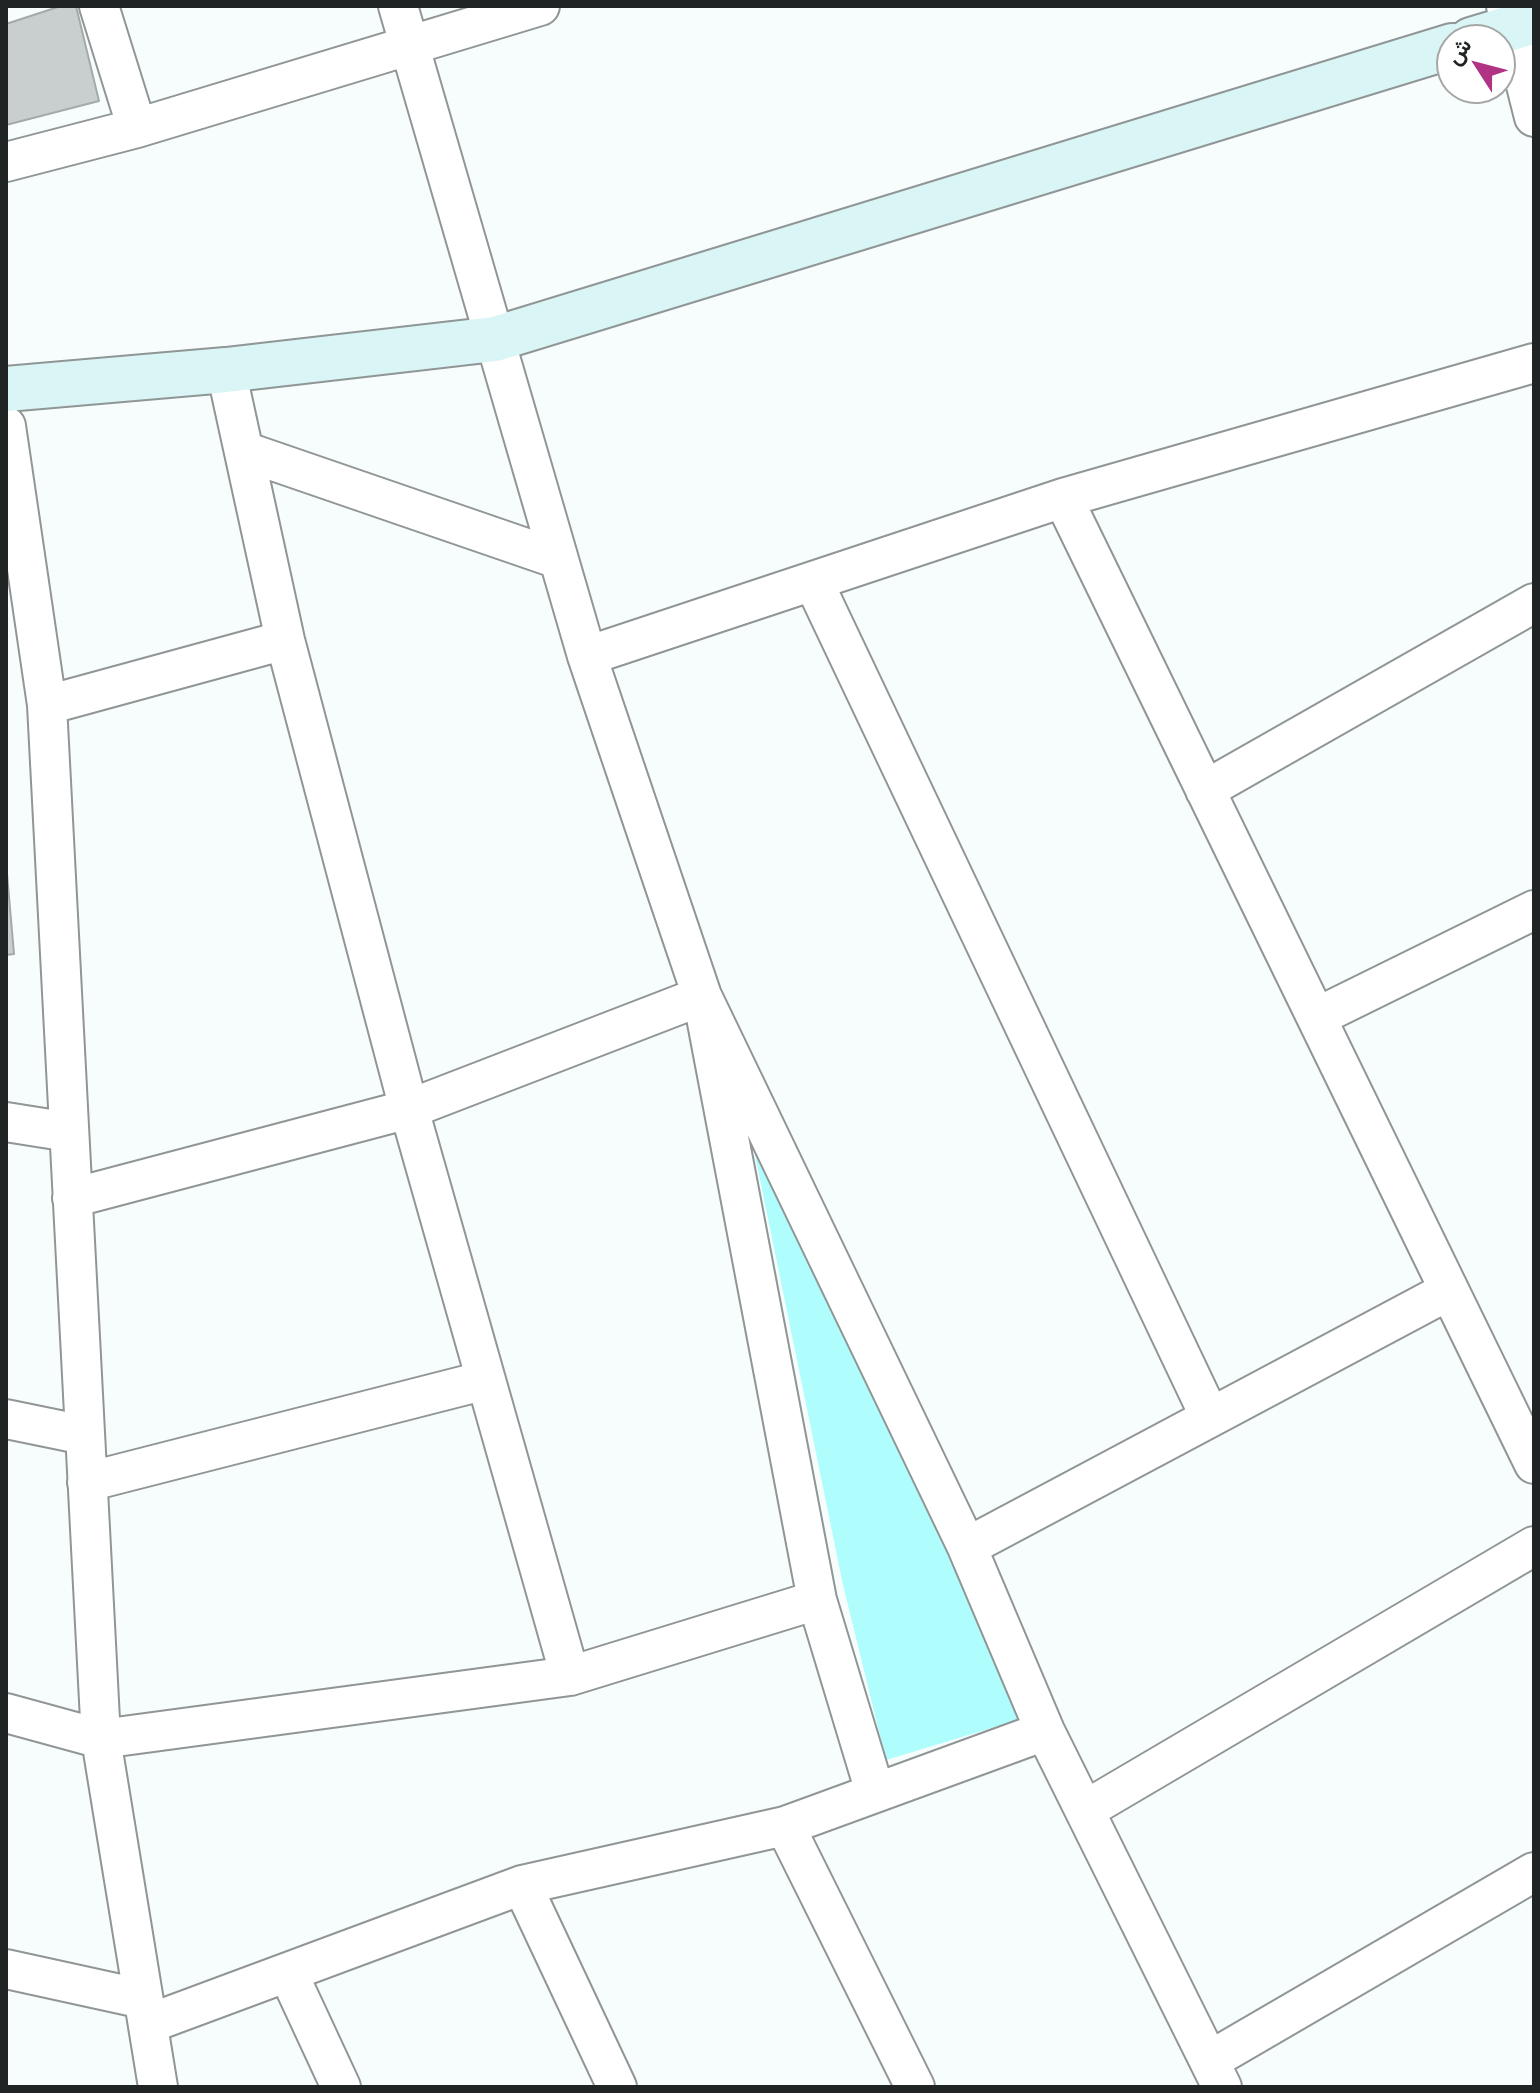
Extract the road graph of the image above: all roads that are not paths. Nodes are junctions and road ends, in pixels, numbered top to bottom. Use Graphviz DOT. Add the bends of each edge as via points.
graph roads {
  1 [pos="99,6"];
  2 [pos="398,6"];
  3 [pos="540,6"];
  4 [pos="1517,18"];
  5 [pos="410,45"];
  6 [pos="1436,51"];
  7 [pos="1534,117"];
  8 [pos="137,128"];
  9 [pos="6,162"];
  10 [pos="495,339"];
  11 [pos="1534,363"];
  12 [pos="226,370"];
  13 [pos="6,389"];
  14 [pos="6,426"];
  15 [pos="244,451"];
  16 [pos="1063,498"];
  17 [pos="558,559"];
  18 [pos="813,581"];
  19 [pos="1534,603"];
  20 [pos="285,640"];
  21 [pos="587,656"];
  22 [pos="47,705"];
  23 [pos="1205,790"];
  24 [pos="1534,910"];
  25 [pos="702,996"];
  26 [pos="1317,1017"];
  27 [pos="409,1109"];
  28 [pos="6,1122"];
  29 [pos="69,1132"];
  30 [pos="72,1198"];
  31 [pos="1448,1291"];
  32 [pos="486,1380"];
  33 [pos="1210,1417"];
  34 [pos="6,1419"];
  35 [pos="84,1435"];
  36 [pos="1534,1464"];
  37 [pos="87,1482"];
  38 [pos="1534,1546"];
  39 [pos="967,1547"];
  40 [pos="817,1600"];
  41 [pos="570,1676"];
  42 [pos="6,1713"];
  43 [pos="1045,1731"];
  44 [pos="101,1739"];
  45 [pos="875,1792"];
  46 [pos="1087,1809"];
  47 [pos="785,1826"];
  48 [pos="1534,1872"];
  49 [pos="522,1885"];
  50 [pos="6,1969"];
  51 [pos="288,1973"];
  52 [pos="145,2011"];
  53 [pos="1216,2074"];
  54 [pos="158,2087"];
  55 [pos="341,2087"];
  56 [pos="617,2087"];
  57 [pos="915,2087"];
  1 -- 8 [label="street"];
  2 -- 5 [label="street"];
  3 -- 5 [label="street"];
  4 -- 7 [label="street"];
  5 -- 8 [label="street"];
  5 -- 10 [label="street"];
  6 -- 10 [label="street"];
  8 -- 9 [label="street"];
  10 -- 12 [label="street"];
  10 -- 17 [label="street"];
  11 -- 16 [label="street"];
  12 -- 13 [label="street"];
  12 -- 15 [label="street"];
  14 -- 22 [label="street"];
  15 -- 17 [label="street"];
  15 -- 20 [label="street"];
  16 -- 18 [label="street"];
  16 -- 23 [label="street"];
  17 -- 21 [label="street"];
  18 -- 21 [label="street"];
  18 -- 33 [label="street"];
  19 -- 23 [label="street"];
  20 -- 22 [label="street"];
  20 -- 27 [label="street"];
  21 -- 25 [label="street"];
  22 -- 29 [label="street"];
  23 -- 26 [label="street"];
  24 -- 26 [label="street"];
  25 -- 27 [label="street"];
  25 -- 39 [label="street"];
  25 -- 40 [label="street"];
  26 -- 31 [label="street"];
  27 -- 30 [label="street"];
  27 -- 32 [label="street"];
  28 -- 29 [label="street"];
  29 -- 30 [label="street"];
  30 -- 35 [label="street"];
  31 -- 33 [label="street"];
  31 -- 36 [label="street"];
  32 -- 37 [label="street"];
  32 -- 41 [label="street"];
  33 -- 39 [label="street"];
  34 -- 35 [label="street"];
  35 -- 37 [label="street"];
  37 -- 44 [label="street"];
  38 -- 46 [label="street"];
  39 -- 43 [label="street"];
  40 -- 41 [label="street"];
  40 -- 45 [label="street"];
  41 -- 44 [label="street"];
  42 -- 44 [label="street"];
  43 -- 45 [label="street"];
  43 -- 46 [label="street"];
  44 -- 52 [label="street"];
  45 -- 47 [label="street"];
  46 -- 53 [label="street"];
  47 -- 49 [label="street"];
  47 -- 57 [label="street"];
  48 -- 53 [label="street"];
  49 -- 51 [label="street"];
  49 -- 56 [label="street"];
  50 -- 52 [label="street"];
  51 -- 52 [label="street"];
  51 -- 55 [label="street"];
  52 -- 54 [label="street"];
}
